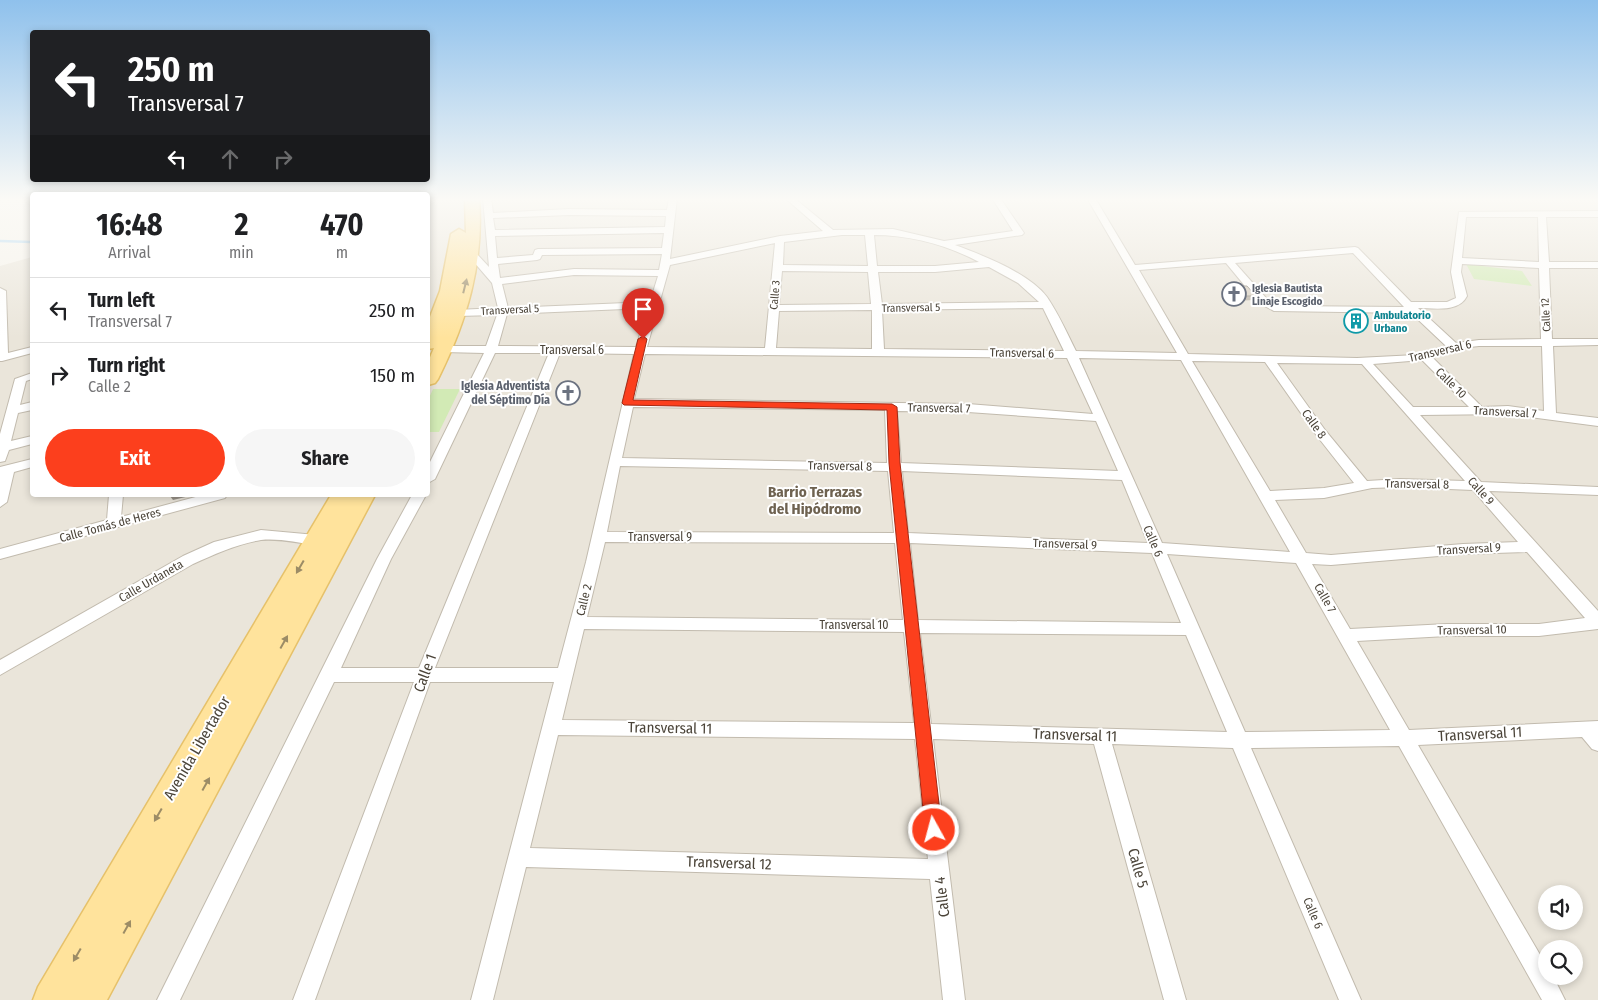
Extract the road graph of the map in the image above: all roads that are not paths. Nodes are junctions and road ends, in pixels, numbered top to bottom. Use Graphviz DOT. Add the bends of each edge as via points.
graph roads {
  1 [pos="457,245"];
  2 [pos="473,245"];
  3 [pos="493,245"];
  4 [pos="668,245"];
  5 [pos="752,245"];
  6 [pos="780,245"];
  7 [pos="870,245"];
  8 [pos="946,245"];
  9 [pos="1118,245"];
  10 [pos="1459,245"];
  11 [pos="1544,245"];
  12 [pos="472,254"];
  13 [pos="1228,260"];
  14 [pos="494,261"];
  15 [pos="1457,261"];
  16 [pos="666,262"];
  17 [pos="993,264"];
  18 [pos="1545,265"];
  19 [pos="1598,265"];
  20 [pos="778,268"];
  21 [pos="873,268"];
  22 [pos="1132,268"];
  23 [pos="496,282"];
  24 [pos="1,291"];
  25 [pos="654,305"];
  26 [pos="1047,305"];
  27 [pos="1411,307"];
  28 [pos="774,308"];
  29 [pos="877,308"];
  30 [pos="502,310"];
  31 [pos="457,313"];
  32 [pos="433,317"];
  33 [pos="1547,342"];
  34 [pos="1598,342"];
  35 [pos="435,347"];
  36 [pos="1454,347"];
  37 [pos="491,350"];
  38 [pos="556,350"];
  39 [pos="640,350"];
  40 [pos="30,351"];
  41 [pos="770,351"];
  42 [pos="878,352"];
  43 [pos="1070,354"];
  44 [pos="1186,356"];
  45 [pos="1424,356"];
  46 [pos="1,358"];
  47 [pos="1268,358"];
  48 [pos="1364,360"];
  49 [pos="430,370"];
  50 [pos="30,377"];
  51 [pos="627,403"];
  52 [pos="30,406"];
  53 [pos="892,407"];
  54 [pos="1479,410"];
  55 [pos="12,411"];
  56 [pos="1410,411"];
  57 [pos="1550,415"];
  58 [pos="1100,418"];
  59 [pos="1598,422"];
  60 [pos="30,441"];
  61 [pos="1,452"];
  62 [pos="615,462"];
  63 [pos="30,464"];
  64 [pos="895,467"];
  65 [pos="4,470"];
  66 [pos="430,475"];
  67 [pos="1126,476"];
  68 [pos="1364,486"];
  69 [pos="1475,486"];
  70 [pos="1598,491"];
  71 [pos="1266,496"];
  72 [pos="116,497"];
  73 [pos="212,497"];
  74 [pos="341,497"];
  75 [pos="363,497"];
  76 [pos="417,497"];
  77 [pos="0,502"];
  78 [pos="114,523"];
  79 [pos="598,537"];
  80 [pos="902,538"];
  81 [pos="316,540"];
  82 [pos="1531,547"];
  83 [pos="1156,548"];
  84 [pos="0,554"];
  85 [pos="1302,558"];
  86 [pos="1598,622"];
  87 [pos="578,623"];
  88 [pos="911,626"];
  89 [pos="1191,629"];
  90 [pos="1346,635"];
  91 [pos="0,668"];
  92 [pos="329,675"];
  93 [pos="424,675"];
  94 [pos="565,675"];
  95 [pos="552,727"];
  96 [pos="922,731"];
  97 [pos="1594,734"];
  98 [pos="1101,736"];
  99 [pos="1405,738"];
  100 [pos="1238,740"];
  101 [pos="519,857"];
  102 [pos="938,869"];
  103 [pos="51,1000"];
  104 [pos="87,1000"];
  105 [pos="168,1000"];
  106 [pos="304,1000"];
  107 [pos="482,1000"];
  108 [pos="954,1000"];
  109 [pos="1175,1000"];
  110 [pos="1350,1000"];
  111 [pos="1554,1000"];
  1 -- 32 [label="main road"];
  2 -- 12 [label="main road"];
  3 -- 14 [label="street"];
  4 -- 16 [label="street, Calle 2"];
  5 -- 16 [label="street, Calle 6"];
  6 -- 20 [label="street, Calle 3"];
  7 -- 21 [label="street"];
  8 -- 17 [label="street, Calle 6"];
  9 -- 22 [label="street, Calle 7"];
  10 -- 15 [label="street"];
  11 -- 18 [label="street, Calle 12"];
  12 -- 23 [label="street"];
  31 -- 12 [label="main road, one-way"];
  13 -- 22 [label="street"];
  13 -- 27 [label="street" via="1263,302 1273,307 1293,310"];
  13 -- 27 [label="street" via="1355,250"];
  14 -- 16 [label="street" via="537,257 538,252"];
  14 -- 23 [label="street"];
  15 -- 18 [label="street"];
  15 -- 27 [label="street" via="1456,272 1462,296 1458,303"];
  16 -- 23 [label="street"];
  16 -- 25 [label="street, Calle 2"];
  17 -- 21 [label="street" via="950,268"];
  17 -- 26 [label="street, Calle 6" via="1033,289"];
  18 -- 19 [label="street"];
  18 -- 33 [label="street, Calle 12"];
  20 -- 21 [label="street"];
  20 -- 28 [label="street, Calle 3"];
  21 -- 29 [label="street"];
  22 -- 44 [label="street, Calle 7"];
  23 -- 30 [label="street"];
  24 -- 46 [label="street"];
  25 -- 30 [label="street, Transversal 5"];
  25 -- 39 [label="street, Calle 2"];
  26 -- 29 [label="street, Transversal 5"];
  26 -- 43 [label="street, Calle 6"];
  27 -- 36 [label="street"];
  28 -- 29 [label="street, Transversal 5"];
  28 -- 41 [label="street, Calle 3"];
  29 -- 42 [label="street"];
  30 -- 31 [label="street, Transversal 5"];
  30 -- 37 [label="street"];
  31 -- 32 [label="main road"];
  31 -- 35 [label="main road"];
  32 -- 35 [label="main road"];
  33 -- 34 [label="street, Transversal 6"];
  33 -- 36 [label="street, Transversal 6" via="1480,342"];
  33 -- 57 [label="street, Calle 12"];
  35 -- 37 [label="street, Transversal 6"];
  35 -- 49 [label="main road"];
  36 -- 45 [label="street, Transversal 6"];
  37 -- 38 [label="street, Transversal 6"];
  37 -- 66 [label="street"];
  38 -- 39 [label="street, Transversal 6"];
  38 -- 93 [label="street, Calle 1"];
  39 -- 41 [label="street, Transversal 6"];
  39 -- 51 [label="street, Calle 2"];
  40 -- 46 [label="street"];
  41 -- 42 [label="street, Transversal 6"];
  42 -- 43 [label="street, Transversal 6"];
  43 -- 44 [label="street, Transversal 6"];
  43 -- 58 [label="street, Calle 6"];
  44 -- 47 [label="street, Transversal 6"];
  44 -- 71 [label="street, Calle 7"];
  45 -- 48 [label="street, Transversal 6"];
  45 -- 54 [label="street, Calle 10"];
  47 -- 48 [label="street, Transversal 6"];
  47 -- 68 [label="street, Calle 8" via="1320,433"];
  48 -- 56 [label="street, Calle 9"];
  50 -- 55 [label="street" via="21,379"];
  51 -- 53 [label="street, Transversal 7"];
  51 -- 62 [label="street, Calle 2"];
  52 -- 55 [label="street"];
  53 -- 58 [label="street, Transversal 7" via="968,408"];
  53 -- 64 [label="street, Calle 4"];
  54 -- 56 [label="street, Transversal 7"];
  54 -- 57 [label="street, Transversal 7"];
  55 -- 61 [label="street"];
  56 -- 69 [label="street, Calle 9"];
  57 -- 59 [label="street, Transversal 7"];
  58 -- 67 [label="street, Calle 6"];
  60 -- 61 [label="street"];
  62 -- 64 [label="street, Transversal 8"];
  62 -- 79 [label="street, Calle 2"];
  63 -- 65 [label="street"];
  64 -- 67 [label="street, Transversal 8"];
  64 -- 80 [label="street, Calle 4"];
  65 -- 77 [label="street"];
  67 -- 83 [label="street, Calle 6"];
  68 -- 69 [label="street, Transversal 8" via="1400,483"];
  68 -- 71 [label="street, Transversal 8" via="1333,492"];
  69 -- 70 [label="street, Transversal 8"];
  69 -- 82 [label="street, Calle 9"];
  71 -- 85 [label="street, Calle 7"];
  72 -- 78 [label="street"];
  73 -- 78 [label="street, Calle Tomás de Heres"];
  74 -- 81 [label="main road, Avenida Libertador"];
  104 -- 75 [label="main road, Avenida Libertador, one-way"];
  76 -- 92 [label="street"];
  78 -- 84 [label="street, Calle Tomás de Heres"];
  79 -- 80 [label="street, Transversal 9"];
  79 -- 87 [label="street, Calle 2"];
  80 -- 83 [label="street, Transversal 9"];
  80 -- 88 [label="street, Calle 4"];
  81 -- 91 [label="street, Calle Urdaneta" via="270,534 219,546 188,560"];
  81 -- 103 [label="main road, Avenida Libertador, one-way"];
  82 -- 85 [label="street, Transversal 9" via="1348,559"];
  82 -- 86 [label="street, Calle 9"];
  83 -- 85 [label="street, Transversal 9"];
  83 -- 89 [label="street, Calle 6"];
  85 -- 90 [label="street, Calle 7"];
  86 -- 90 [label="street, Transversal 10" via="1539,630"];
  87 -- 88 [label="street, Transversal 10"];
  87 -- 94 [label="street, Calle 2"];
  88 -- 89 [label="street, Transversal 10"];
  88 -- 96 [label="street, Calle 4"];
  89 -- 100 [label="street, Calle 6"];
  90 -- 99 [label="street, Calle 7"];
  92 -- 93 [label="street"];
  92 -- 105 [label="street"];
  93 -- 94 [label="street"];
  93 -- 106 [label="street, Calle 1"];
  94 -- 95 [label="street, Calle 2"];
  95 -- 96 [label="street, Transversal 11"];
  95 -- 101 [label="street, Calle 2"];
  96 -- 98 [label="street, Transversal 11"];
  96 -- 102 [label="street, Calle 4"];
  97 -- 99 [label="street, Transversal 11"];
  98 -- 100 [label="street, Transversal 11"];
  98 -- 109 [label="street, Calle 5"];
  99 -- 100 [label="street, Transversal 11"];
  99 -- 111 [label="street, Calle 7"];
  100 -- 110 [label="street, Calle 6"];
  101 -- 102 [label="street, Transversal 12"];
  101 -- 107 [label="street, Calle 2"];
  102 -- 108 [label="street, Calle 4"];
}
